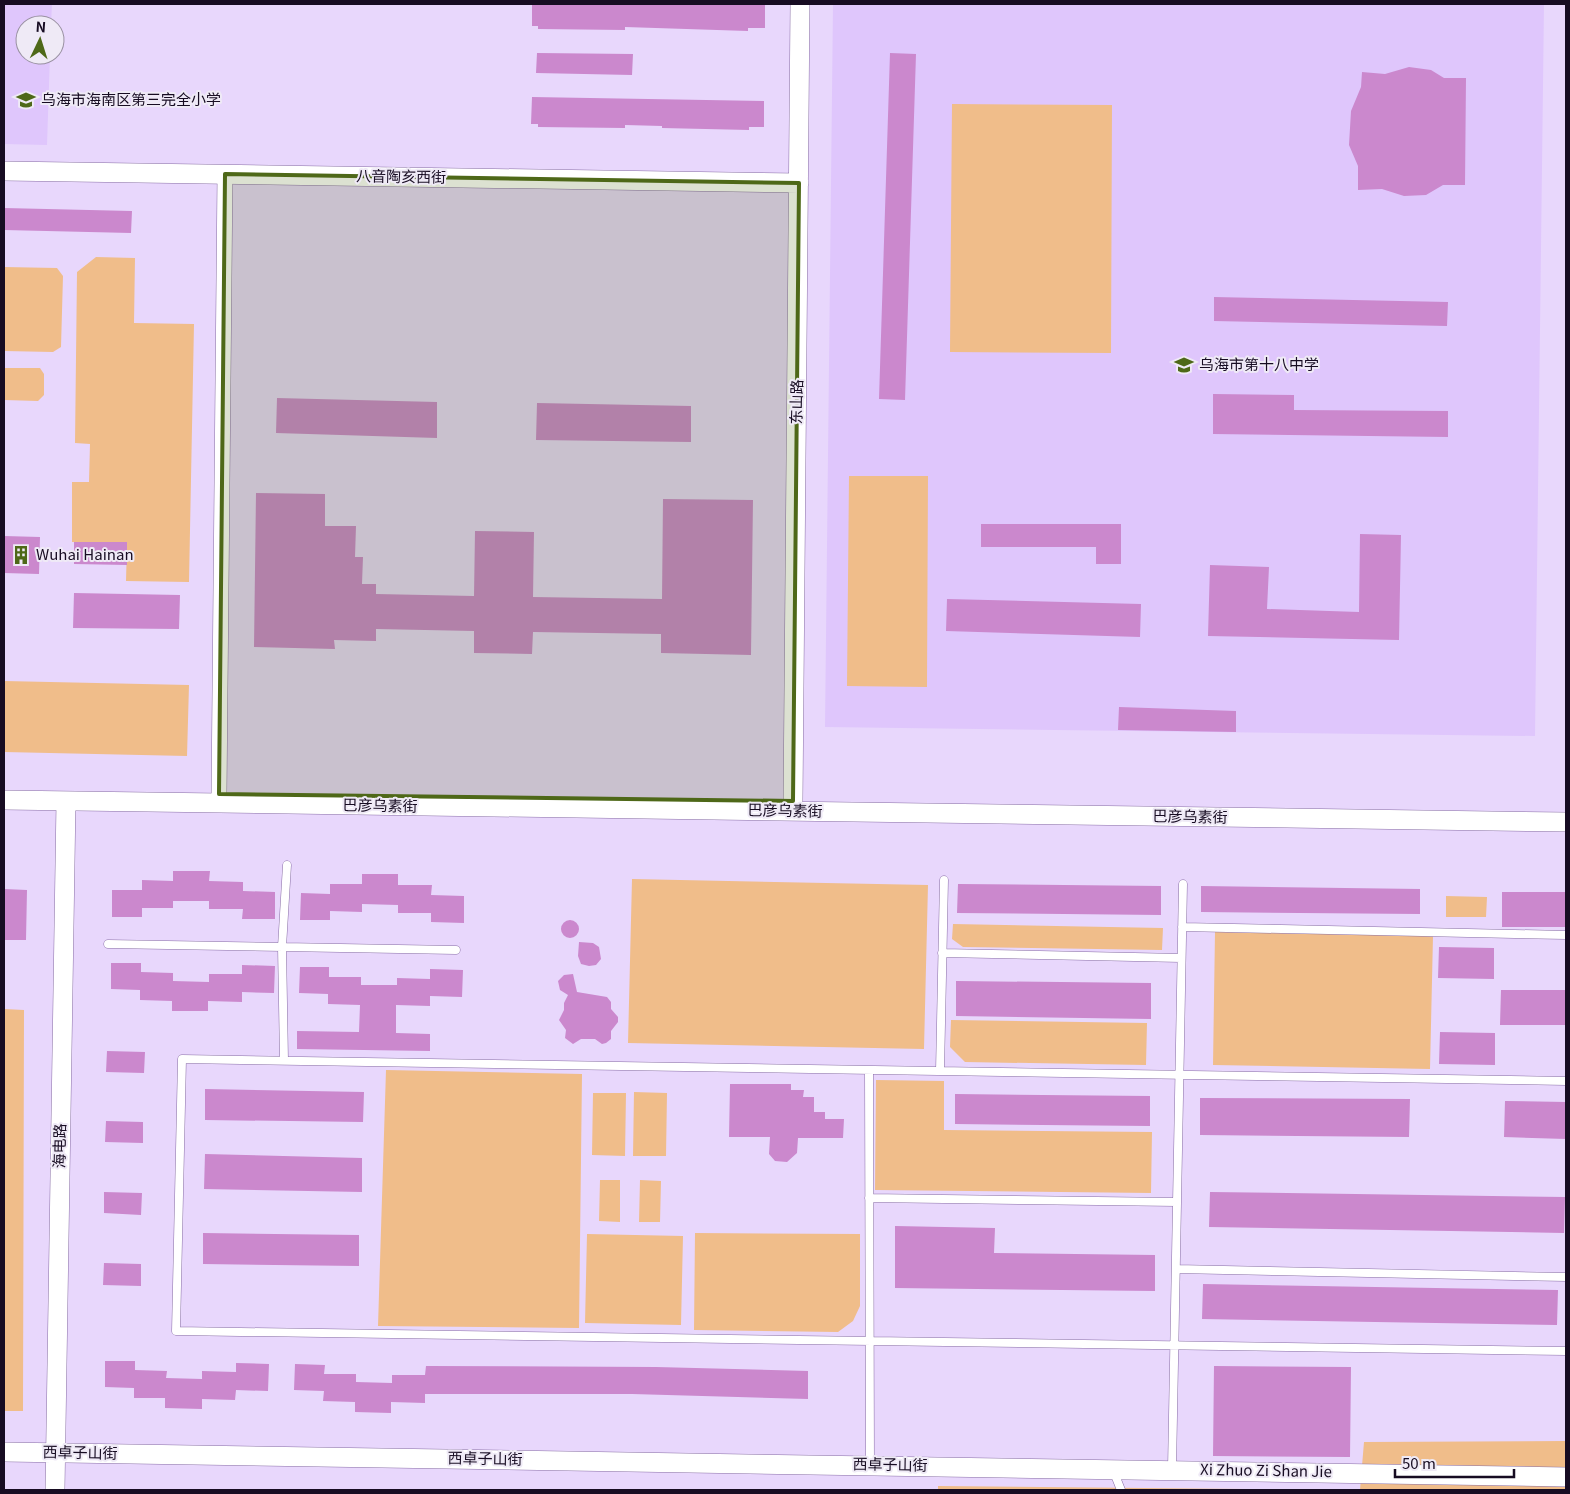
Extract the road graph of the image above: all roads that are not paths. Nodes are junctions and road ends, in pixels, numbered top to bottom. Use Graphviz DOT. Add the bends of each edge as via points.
graph roads {
  1 [pos="800,4"];
  2 [pos="4,171"];
  3 [pos="225,174"];
  4 [pos="799,183"];
  5 [pos="4,791"];
  6 [pos="219,794"];
  7 [pos="4,800"];
  8 [pos="66,801"];
  9 [pos="793,801"];
  10 [pos="1566,811"];
  11 [pos="1566,822"];
  12 [pos="287,865"];
  13 [pos="944,880"];
  14 [pos="1183,884"];
  15 [pos="1182,927"];
  16 [pos="1566,935"];
  17 [pos="108,944"];
  18 [pos="282,947"];
  19 [pos="456,950"];
  20 [pos="942,953"];
  21 [pos="1181,958"];
  22 [pos="284,1060"];
  23 [pos="869,1070"];
  24 [pos="940,1071"];
  25 [pos="1179,1075"];
  26 [pos="1566,1081"];
  27 [pos="869,1198"];
  28 [pos="1177,1202"];
  29 [pos="1176,1269"];
  30 [pos="1566,1277"];
  31 [pos="870,1341"];
  32 [pos="1174,1345"];
  33 [pos="1566,1350"];
  34 [pos="4,1452"];
  35 [pos="56,1452"];
  36 [pos="870,1465"];
  37 [pos="966,1467"];
  38 [pos="1112,1468"];
  39 [pos="1172,1469"];
  40 [pos="1566,1477"];
  41 [pos="55,1490"];
  42 [pos="1121,1490"];
  1 -- 4 [label="street, 东山路"];
  2 -- 3 [label="street, 八音陶亥西街"];
  3 -- 4 [label="street, 八音陶亥西街"];
  3 -- 6 [label="street"];
  4 -- 9 [label="street, 东山路"];
  5 -- 6 [label="street, 巴彦乌素街"];
  6 -- 9 [label="street, 巴彦乌素街"];
  7 -- 8 [label="street, 巴彦乌素街"];
  8 -- 11 [label="street, 巴彦乌素街"];
  8 -- 35 [label="street, 海电路"];
  9 -- 10 [label="street, 巴彦乌素街"];
  12 -- 18 [label="lane"];
  13 -- 20 [label="lane"];
  14 -- 15 [label="lane"];
  15 -- 16 [label="lane"];
  15 -- 21 [label="lane"];
  17 -- 18 [label="lane"];
  18 -- 19 [label="lane"];
  18 -- 22 [label="lane"];
  20 -- 21 [label="lane"];
  20 -- 24 [label="lane"];
  21 -- 25 [label="lane"];
  22 -- 23 [label="lane"];
  22 -- 31 [label="lane" via="182,1059 176,1331"];
  23 -- 24 [label="lane"];
  23 -- 27 [label="lane"];
  24 -- 25 [label="lane"];
  25 -- 26 [label="lane"];
  25 -- 28 [label="lane"];
  27 -- 28 [label="lane"];
  27 -- 31 [label="lane"];
  28 -- 29 [label="lane"];
  29 -- 30 [label="lane"];
  29 -- 32 [label="lane"];
  31 -- 32 [label="lane"];
  31 -- 36 [label="lane"];
  32 -- 33 [label="lane"];
  32 -- 39 [label="lane"];
  34 -- 35 [label="street, 西卓子山街"];
  35 -- 36 [label="street, 西卓子山街"];
  35 -- 41 [label="street, 海电路"];
  36 -- 37 [label="street, 西卓子山街"];
  37 -- 38 [label="street, Xi Zhuo Zi Shan Jie"];
  38 -- 39 [label="street, Xi Zhuo Zi Shan Jie"];
  38 -- 42 [label="lane"];
  39 -- 40 [label="street, Xi Zhuo Zi Shan Jie"];
}
